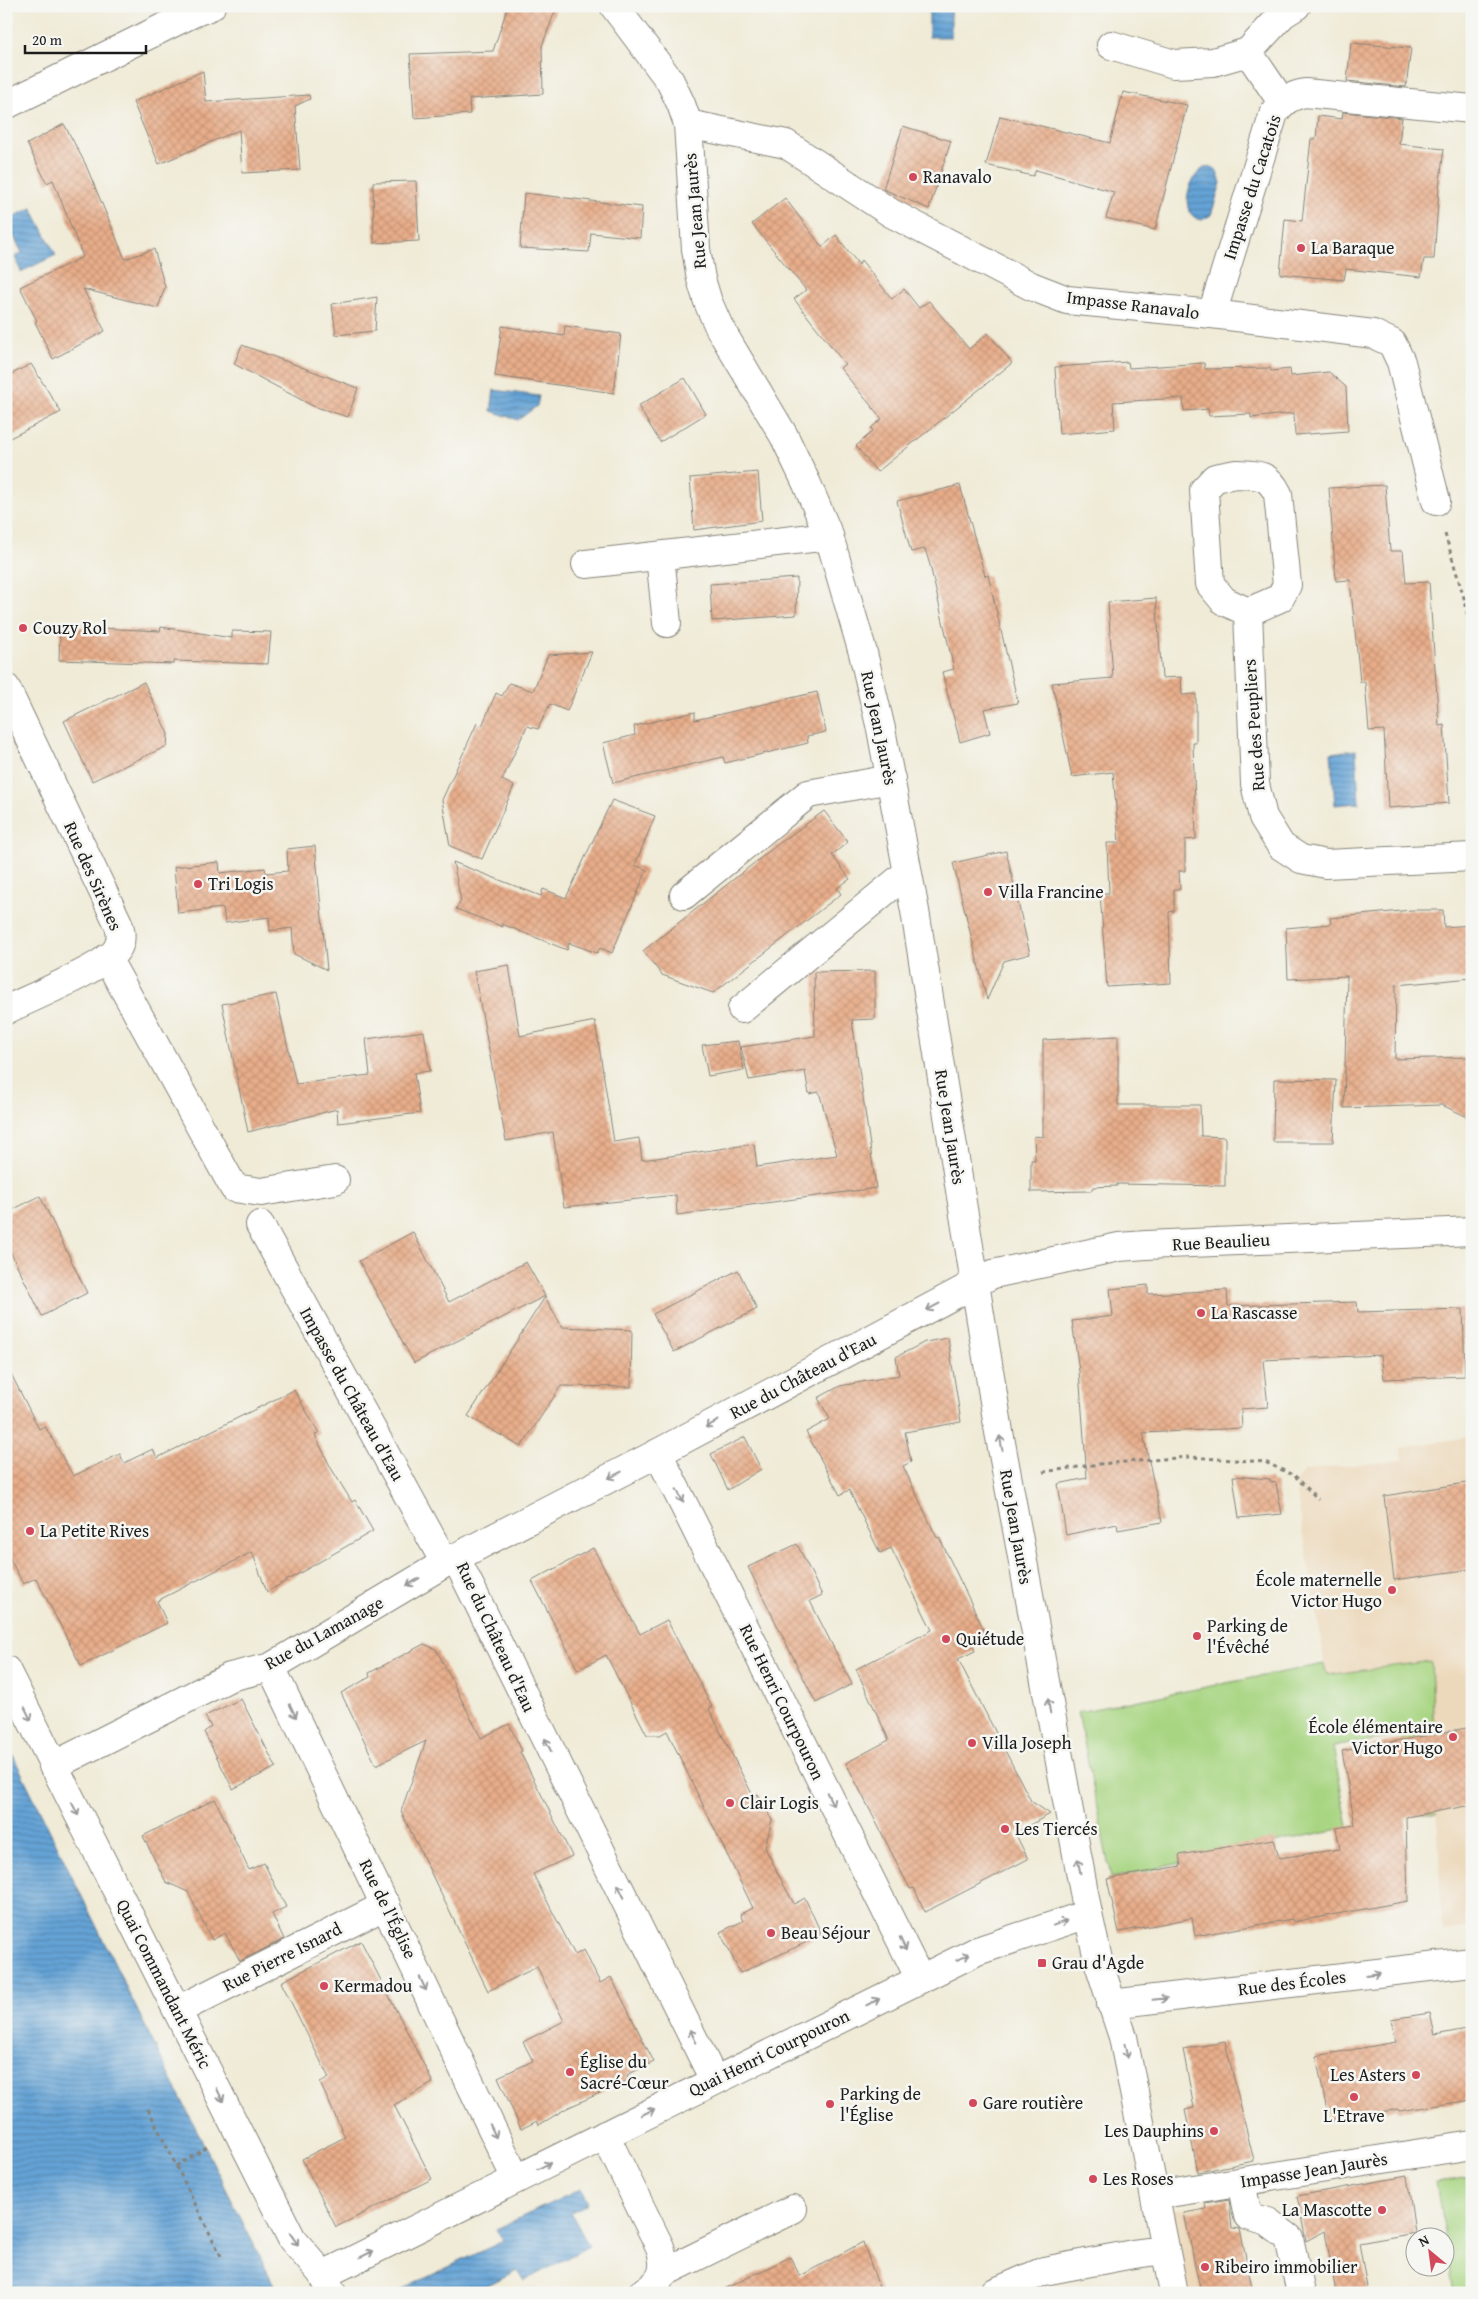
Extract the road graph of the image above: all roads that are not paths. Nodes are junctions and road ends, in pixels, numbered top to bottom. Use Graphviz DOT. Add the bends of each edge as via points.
graph roads {
  1 [pos="211,6"];
  2 [pos="614,6"];
  3 [pos="1296,6"];
  4 [pos="1111,45"];
  5 [pos="1248,52"];
  6 [pos="1282,102"];
  7 [pos="6,105"];
  8 [pos="1472,109"];
  9 [pos="688,124"];
  10 [pos="1212,314"];
  11 [pos="1436,501"];
  12 [pos="829,536"];
  13 [pos="660,556"];
  14 [pos="586,564"];
  15 [pos="1248,612"];
  16 [pos="667,623"];
  17 [pos="6,688"];
  18 [pos="891,779"];
  19 [pos="1472,857"];
  20 [pos="907,873"];
  21 [pos="684,895"];
  22 [pos="107,958"];
  23 [pos="742,1009"];
  24 [pos="6,1010"];
  25 [pos="335,1180"];
  26 [pos="260,1225"];
  27 [pos="1472,1231"];
  28 [pos="976,1285"];
  29 [pos="658,1453"];
  30 [pos="450,1560"];
  31 [pos="271,1667"];
  32 [pos="6,1670"];
  33 [pos="53,1766"];
  34 [pos="386,1905"];
  35 [pos="1088,1914"];
  36 [pos="1472,1962"];
  37 [pos="920,1978"];
  38 [pos="1111,2004"];
  39 [pos="178,2010"];
  40 [pos="714,2080"];
  41 [pos="605,2134"];
  42 [pos="1472,2145"];
  43 [pos="516,2179"];
  44 [pos="1241,2182"];
  45 [pos="1156,2195"];
  46 [pos="793,2209"];
  47 [pos="1165,2250"];
  48 [pos="663,2273"];
  49 [pos="328,2284"];
  50 [pos="642,2293"];
  51 [pos="993,2293"];
  52 [pos="1174,2293"];
  53 [pos="1301,2293"];
  1 -- 7 [label="street"];
  2 -- 9 [label="street, Rue Jean Jaurès" via="670,81"];
  3 -- 5 [label="street" via="1283,14"];
  4 -- 5 [label="street" via="1174,64 1213,62"];
  5 -- 6 [label="street"];
  6 -- 8 [label="street, Impasse du Cacatois" via="1306,93"];
  6 -- 10 [label="street, Impasse du Cacatois" via="1274,113"];
  9 -- 10 [label="street, Impasse Ranavalo" via="786,144 891,213 1031,286 1067,300"];
  9 -- 12 [label="street, Rue Jean Jaurès" via="696,249 708,302 718,327 784,436"];
  10 -- 11 [label="street, Impasse Ranavalo" via="1373,334 1392,343 1402,362"];
  12 -- 13 [label="street"];
  12 -- 18 [label="street, Rue Jean Jaurès" via="863,653"];
  13 -- 14 [label="street"];
  13 -- 16 [label="street"];
  15 -- 15 [label="street" via="1280,598 1287,584 1278,494 1273,484 1263,476 1236,474 1215,478 1204,490 1210,584 1224,601"];
  15 -- 19 [label="street, Rue des Peupliers" via="1256,784 1263,817 1281,846 1301,860 1326,864"];
  17 -- 22 [label="street, Rue des Sirènes" via="118,923 120,941 117,950"];
  18 -- 20 [label="street, Rue Jean Jaurès"];
  18 -- 21 [label="street" via="808,794"];
  20 -- 23 [label="street"];
  20 -- 28 [label="street, Rue Jean Jaurès"];
  22 -- 24 [label="street, Rue des Sirènes" via="97,966"];
  22 -- 25 [label="street" via="234,1188 261,1192"];
  26 -- 30 [label="street, Impasse du Château d'Eau"];
  27 -- 28 [label="street, Rue Beaulieu" via="1119,1247 993,1274"];
  28 -- 29 [label="street, Rue du Château d'Eau, one-way"];
  35 -- 28 [label="street, Rue Jean Jaurès, one-way" via="1007,1476"];
  29 -- 30 [label="street, Rue du Château d'Eau, one-way"];
  29 -- 37 [label="street, Rue Henri Courpouron, one-way"];
  30 -- 31 [label="street, Rue du Lamanage, one-way"];
  40 -- 30 [label="street, Rue du Château d'Eau, one-way"];
  31 -- 33 [label="street, Rue du Lamanage" via="230,1677"];
  31 -- 34 [label="street, Rue de l'Église, one-way"];
  32 -- 33 [label="street, Quai Commandant Méric, one-way"];
  33 -- 39 [label="street, Quai Commandant Méric, one-way"];
  34 -- 39 [label="street, Rue Pierre Isnard"];
  34 -- 43 [label="street, Rue de l'Église, one-way"];
  37 -- 35 [label="street, Quai Henri Courpouron, one-way" via="977,1951"];
  35 -- 38 [label="street, Rue Jean Jaurès"];
  38 -- 36 [label="street, Rue des Écoles, one-way"];
  40 -- 37 [label="street, Quai Henri Courpouron, one-way"];
  38 -- 45 [label="street, Rue Jean Jaurès, one-way" via="1123,2037"];
  39 -- 49 [label="street, Quai Commandant Méric, one-way" via="292,2239"];
  41 -- 40 [label="street, Quai Henri Courpouron, one-way"];
  43 -- 41 [label="street, Quai Henri Courpouron, one-way"];
  41 -- 48 [label="street" via="660,2247 664,2259"];
  42 -- 44 [label="street, Impasse Jean Jaurès"];
  49 -- 43 [label="street, Quai Henri Courpouron, one-way"];
  44 -- 45 [label="street, Impasse Jean Jaurès"];
  44 -- 53 [label="street" via="1248,2216 1268,2222 1289,2238"];
  45 -- 47 [label="street, Rue Jean Jaurès"];
  46 -- 48 [label="street"];
  47 -- 51 [label="street" via="1044,2271"];
  47 -- 52 [label="street, Rue Jean Jaurès"];
  48 -- 50 [label="street" via="651,2288"];
}
